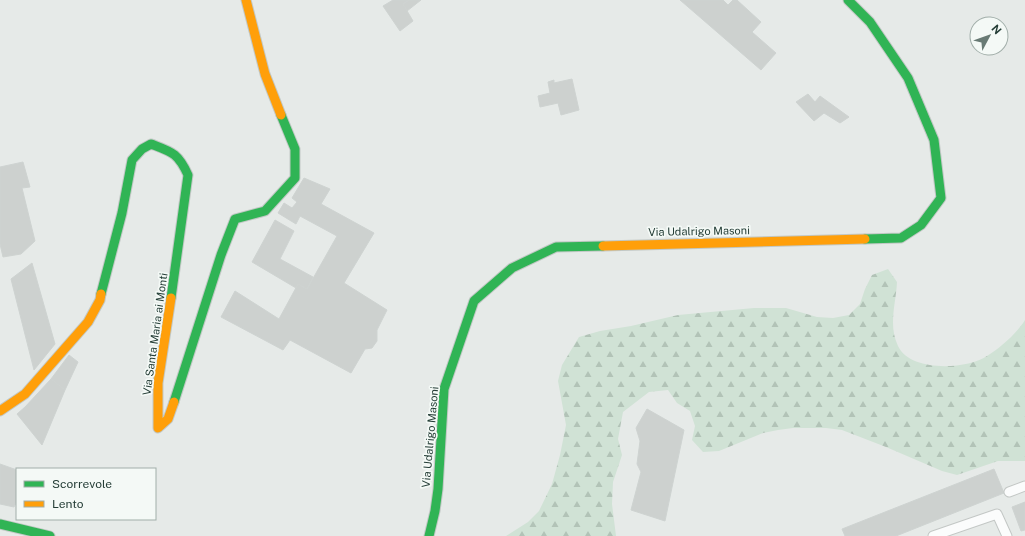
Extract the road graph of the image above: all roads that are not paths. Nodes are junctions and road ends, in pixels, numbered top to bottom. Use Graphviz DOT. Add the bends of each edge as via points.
graph roads {
  1 [pos="246,0"];
  2 [pos="848,0"];
  3 [pos="0,411"];
  4 [pos="1025,486"];
  5 [pos="1009,492"];
  6 [pos="0,524"];
  7 [pos="50,536"];
  8 [pos="429,536"];
  9 [pos="933,536"];
  10 [pos="1007,536"];
  1 -- 3 [label="street, Via Santa Maria ai Monti" via="265,74 295,149 295,178 265,211 235,219 168,419 158,428 158,383 188,175 174,153 151,144 132,160 100,300 88,322 25,394"];
  2 -- 8 [label="street, Via Udalrigo Masoni" via="870,22 908,78 934,140 941,198 921,226 901,238 556,247 512,268 474,301 444,389 438,489"];
  4 -- 5 [label="lane"];
  6 -- 7 [label="street"];
  9 -- 10 [label="lane" via="998,514"];
}
